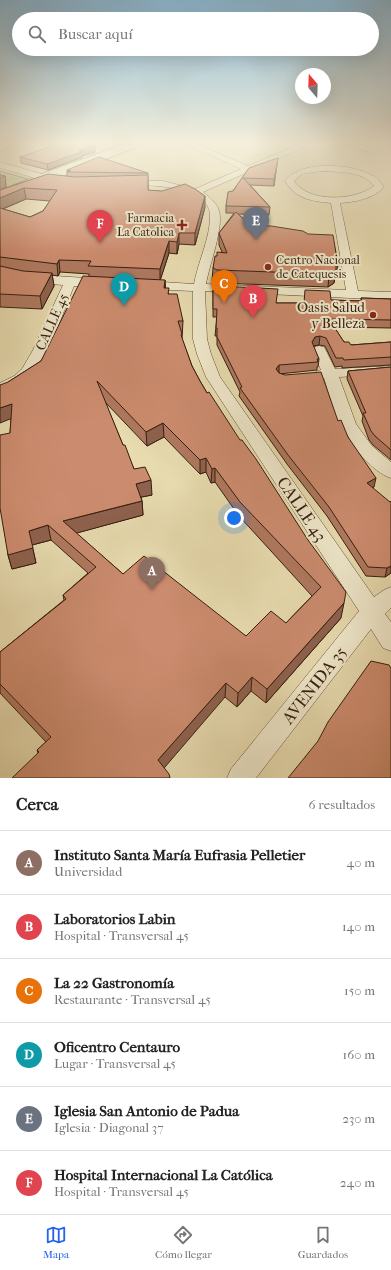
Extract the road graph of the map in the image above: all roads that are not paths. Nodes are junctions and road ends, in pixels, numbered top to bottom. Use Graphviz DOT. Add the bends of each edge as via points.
graph roads {
  1 [pos="44,178"];
  2 [pos="46,178"];
  3 [pos="226,178"];
  4 [pos="291,178"];
  5 [pos="371,178"];
  6 [pos="64,182"];
  7 [pos="118,182"];
  8 [pos="379,187"];
  9 [pos="391,188"];
  10 [pos="196,192"];
  11 [pos="0,196"];
  12 [pos="335,200"];
  13 [pos="0,273"];
  14 [pos="70,282"];
  15 [pos="115,284"];
  16 [pos="131,284"];
  17 [pos="199,287"];
  18 [pos="353,294"];
  19 [pos="391,296"];
  20 [pos="319,350"];
  21 [pos="391,370"];
  22 [pos="330,374"];
  23 [pos="307,376"];
  24 [pos="0,389"];
  25 [pos="391,472"];
  26 [pos="391,596"];
  27 [pos="371,612"];
  28 [pos="391,641"];
  29 [pos="240,778"];
  1 -- 11 [label="main road"];
  2 -- 6 [label="street"];
  3 -- 10 [label="street"];
  4 -- 12 [label="street" via="290,186 296,191"];
  5 -- 8 [label="street"];
  7 -- 10 [label="street" via="166,184"];
  8 -- 9 [label="street"];
  8 -- 12 [label="street" via="369,196"];
  10 -- 17 [label="street, CALLE 43" via="209,202 215,212"];
  12 -- 18 [label="street"];
  13 -- 14 [label="street, CALLE 45"];
  14 -- 15 [label="street"];
  14 -- 24 [label="street, CALLE 45" via="28,371"];
  16 -- 17 [label="street"];
  17 -- 18 [label="street"];
  17 -- 27 [label="street, CALLE 43" via="200,339 213,377"];
  18 -- 19 [label="street"];
  20 -- 22 [label="street"];
  21 -- 22 [label="street"];
  22 -- 23 [label="street"];
  22 -- 25 [label="street" via="348,426 366,450"];
  26 -- 27 [label="street, AVENIDA 35"];
  27 -- 28 [label="street, CALLE 43"];
  27 -- 29 [label="street, AVENIDA 35"];
}
